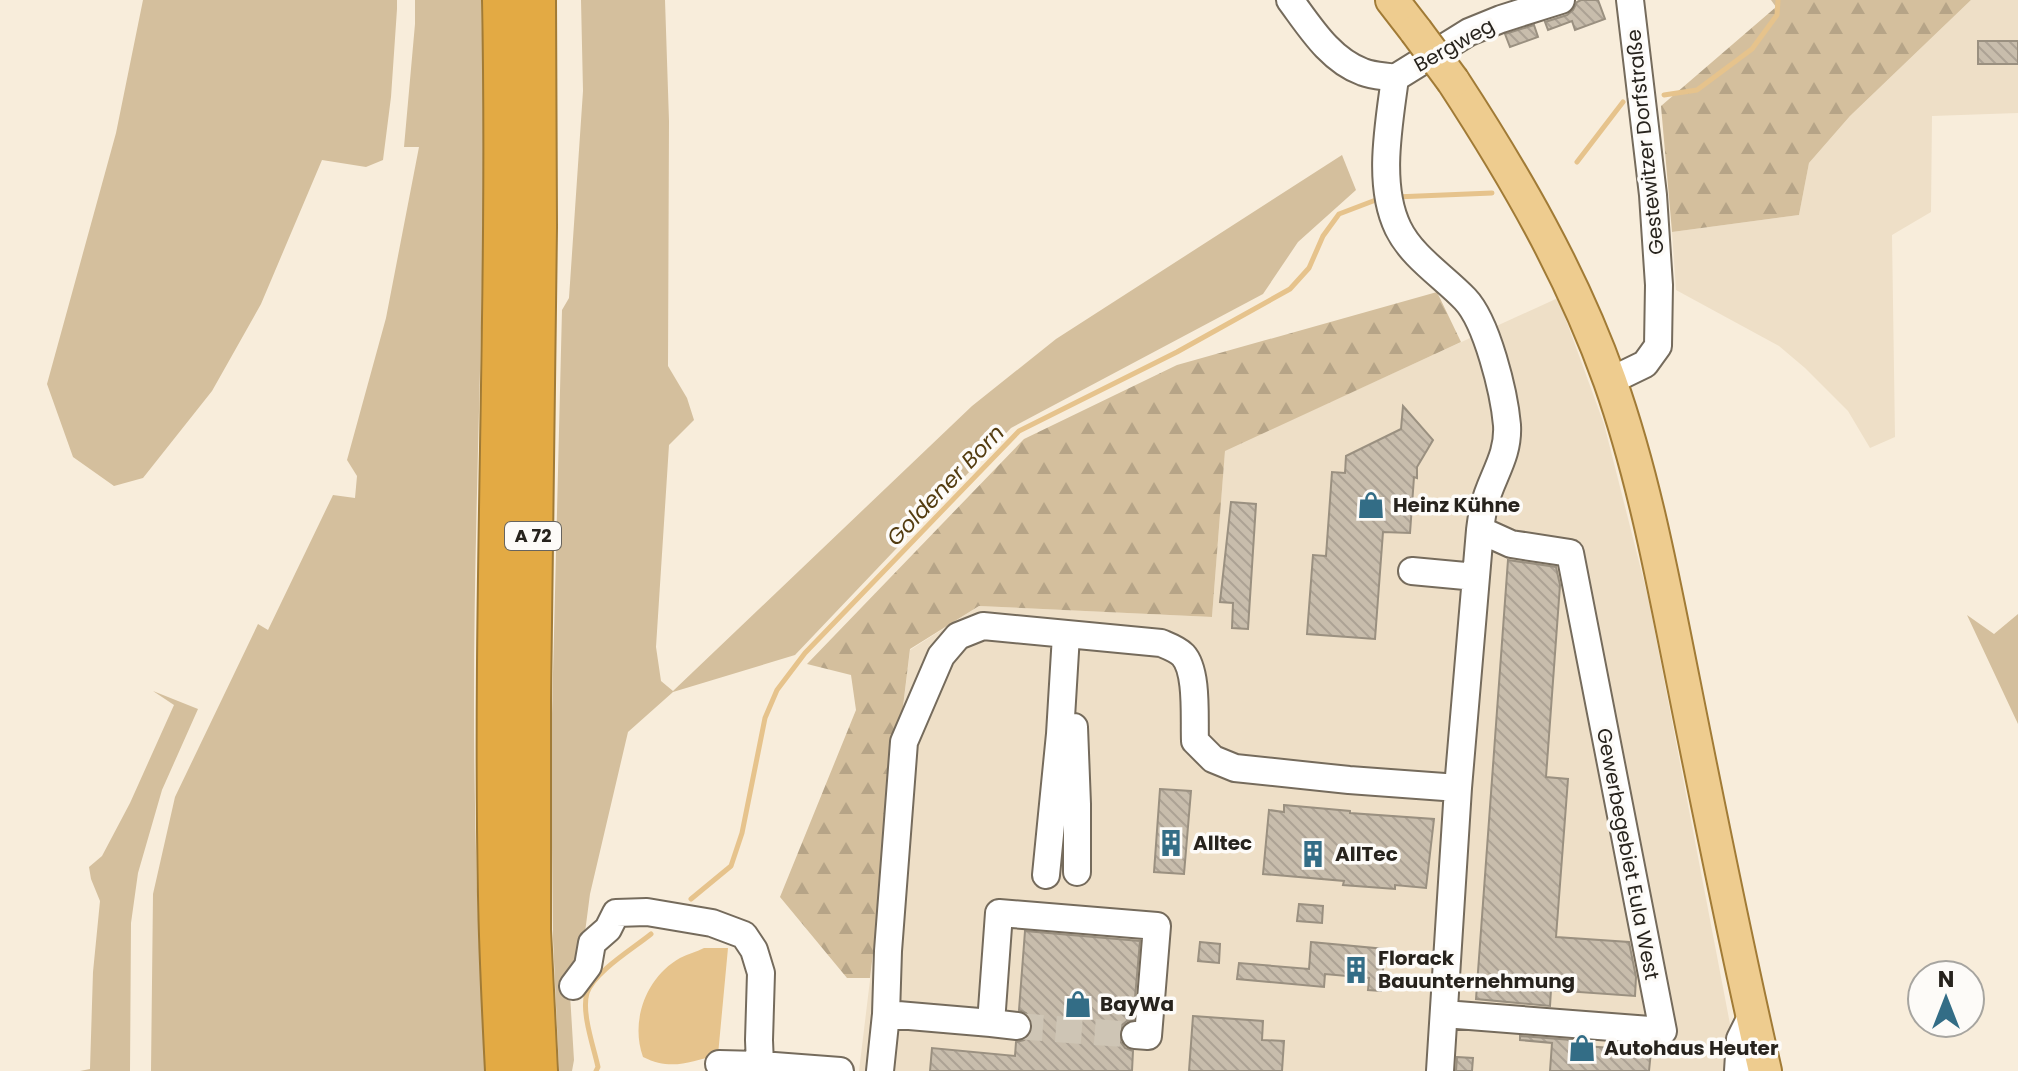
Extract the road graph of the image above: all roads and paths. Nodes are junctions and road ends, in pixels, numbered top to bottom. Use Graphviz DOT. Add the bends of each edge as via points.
graph roads {
  1 [pos="502,0"];
  2 [pos="536,0"];
  3 [pos="1290,0"];
  4 [pos="1392,0"];
  5 [pos="1561,0"];
  6 [pos="1630,0"];
  7 [pos="1395,78"];
  8 [pos="1610,381"];
  9 [pos="1480,530"];
  10 [pos="1412,571"];
  11 [pos="1476,577"];
  12 [pos="1074,635"];
  13 [pos="1458,788"];
  14 [pos="1077,872"];
  15 [pos="1046,875"];
  16 [pos="573,986"];
  17 [pos="886,1014"];
  18 [pos="1444,1014"];
  19 [pos="1752,1015"];
  20 [pos="991,1023"];
  21 [pos="1017,1026"];
  22 [pos="1135,1035"];
  23 [pos="719,1064"];
  24 [pos="760,1065"];
  25 [pos="505,1071"];
  26 [pos="538,1071"];
  27 [pos="840,1071"];
  28 [pos="880,1071"];
  29 [pos="1440,1071"];
  30 [pos="1738,1071"];
  31 [pos="1765,1071"];
  1 -- 25 [label="highway, A 72" via="497,680"];
  2 -- 26 [label="highway, A 72" via="531,930"];
  3 -- 7 [label="street" via="1347,65"];
  4 -- 8 [label="main road, bridge" via="1453,81 1524,194"];
  5 -- 7 [label="street, Bergweg" via="1469,32"];
  6 -- 8 [label="street, Gestewitzer Dorfstraße" via="1653,195 1658,346 1645,364"];
  7 -- 9 [label="street" via="1386,142 1389,197 1398,229 1480,321 1507,425 1506,445"];
  8 -- 19 [label="main road" via="1667,599"];
  9 -- 11 [label="street"];
  9 -- 18 [label="street, Gewerbegebiet Eula West" via="1511,544 1570,553 1663,1031"];
  10 -- 11 [label="street"];
  11 -- 13 [label="street"];
  12 -- 13 [label="street" via="1161,643 1181,653 1190,666 1195,741 1213,759 1235,768"];
  12 -- 14 [label="street"];
  12 -- 15 [label="street"];
  12 -- 17 [label="street" via="983,626 958,636 941,656 904,742"];
  13 -- 18 [label="street"];
  16 -- 24 [label="street" via="588,966 592,943 616,913 647,912 712,923 744,935 761,973"];
  17 -- 20 [label="street"];
  17 -- 28 [label="street"];
  18 -- 29 [label="street"];
  19 -- 30 [label="street" via="1740,1039"];
  19 -- 31 [label="main road"];
  20 -- 21 [label="street"];
  20 -- 22 [label="street" via="999,913 1157,926 1148,1036"];
  23 -- 24 [label="street"];
  24 -- 27 [label="street"];
}
